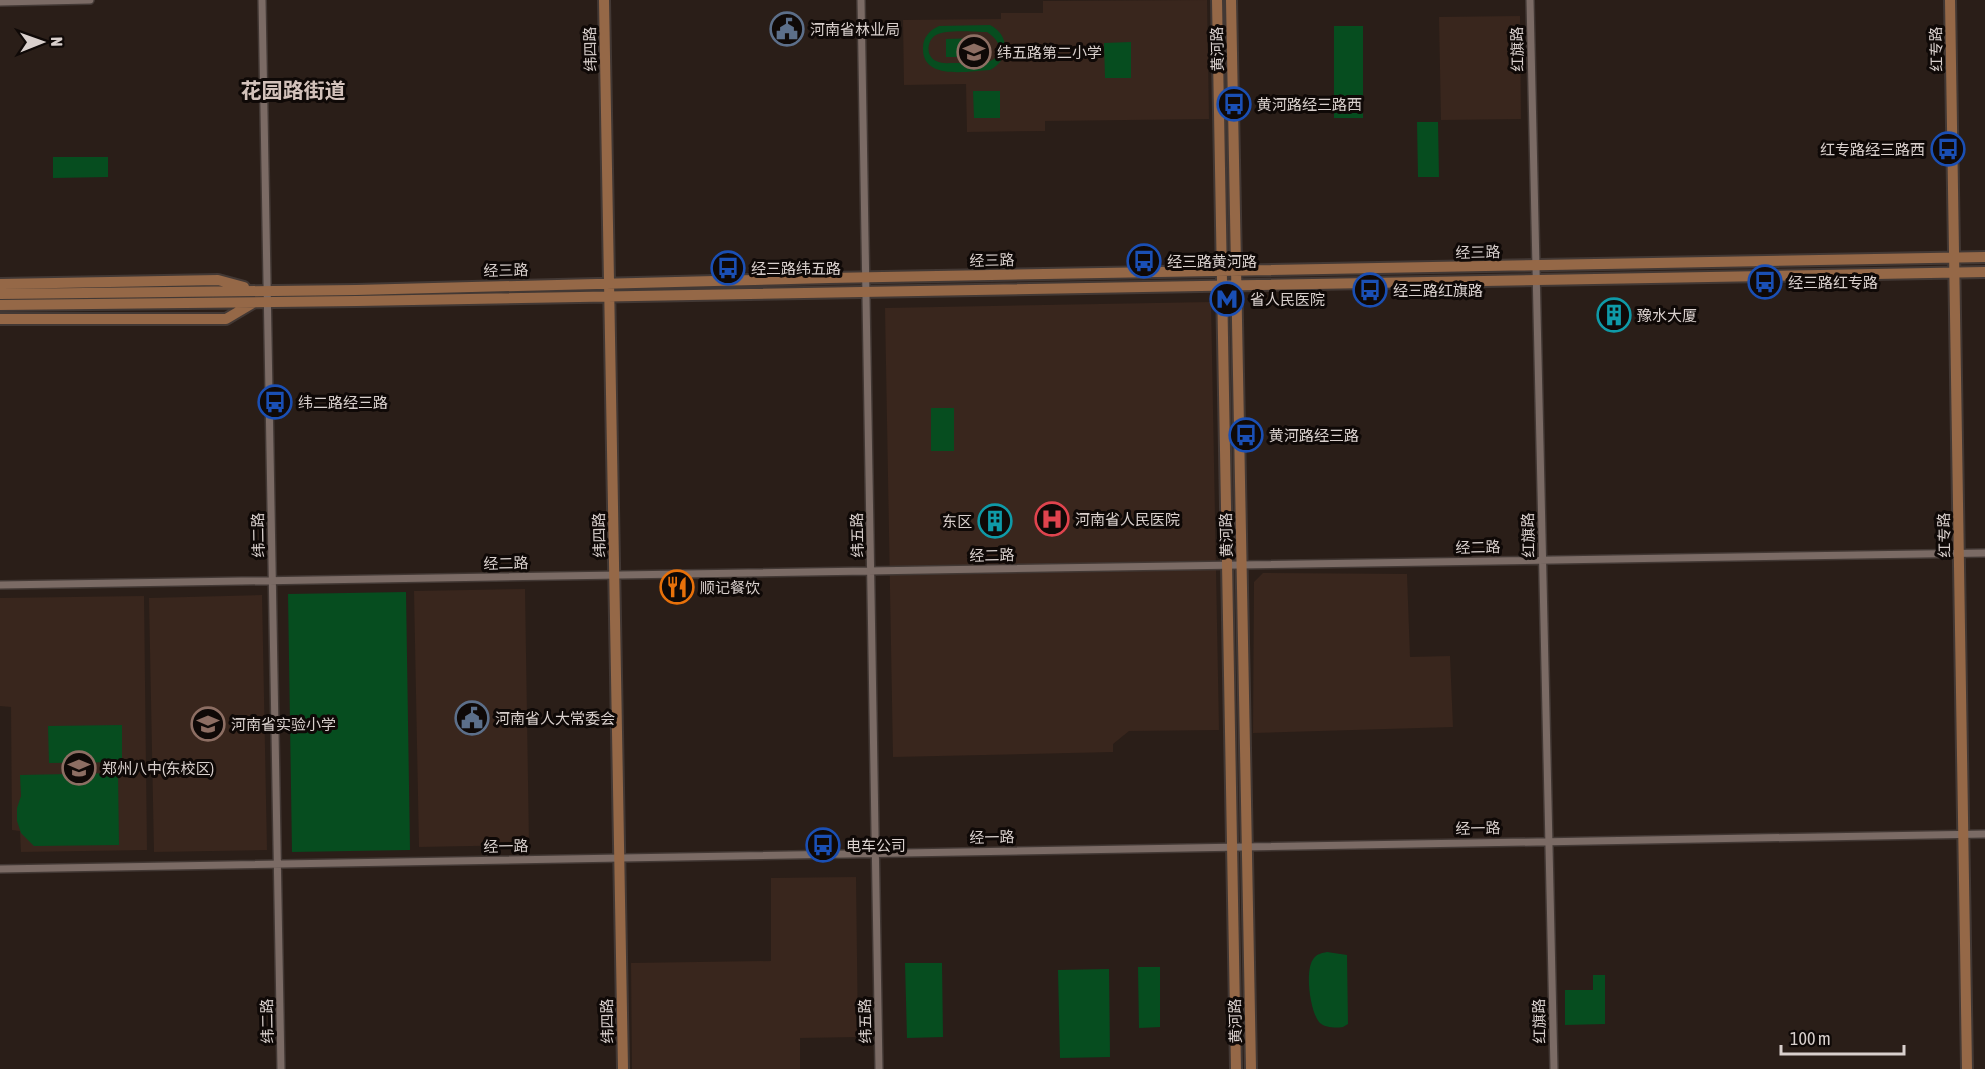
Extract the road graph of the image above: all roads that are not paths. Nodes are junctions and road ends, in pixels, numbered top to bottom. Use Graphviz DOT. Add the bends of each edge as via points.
graph roads {
  1 [pos="90,0"];
  2 [pos="262,0"];
  3 [pos="604,0"];
  4 [pos="861,0"];
  5 [pos="1216,0"];
  6 [pos="1231,0"];
  7 [pos="1530,0"];
  8 [pos="1950,0"];
  9 [pos="0,2"];
  10 [pos="1954,258"];
  11 [pos="1985,258"];
  12 [pos="1535,266"];
  13 [pos="1236,271"];
  14 [pos="1222,272"];
  15 [pos="1985,272"];
  16 [pos="1954,273"];
  17 [pos="866,277"];
  18 [pos="1536,281"];
  19 [pos="609,283"];
  20 [pos="0,284"];
  21 [pos="1222,286"];
  22 [pos="1236,286"];
  23 [pos="867,292"];
  24 [pos="0,294"];
  25 [pos="255,296"];
  26 [pos="267,296"];
  27 [pos="610,297"];
  28 [pos="0,305"];
  29 [pos="0,319"];
  30 [pos="1959,554"];
  31 [pos="1985,554"];
  32 [pos="1542,560"];
  33 [pos="1227,565"];
  34 [pos="1242,565"];
  35 [pos="872,571"];
  36 [pos="614,574"];
  37 [pos="273,579"];
  38 [pos="0,585"];
  39 [pos="1964,834"];
  40 [pos="1985,834"];
  41 [pos="1549,840"];
  42 [pos="1233,846"];
  43 [pos="1247,846"];
  44 [pos="876,853"];
  45 [pos="619,857"];
  46 [pos="278,864"];
  47 [pos="0,869"];
  48 [pos="281,1069"];
  49 [pos="622,1069"];
  50 [pos="879,1069"];
  51 [pos="1236,1069"];
  52 [pos="1251,1069"];
  53 [pos="1554,1069"];
  54 [pos="1967,1069"];
  1 -- 9 [label="street"];
  2 -- 26 [label="street, 纬二路"];
  3 -- 19 [label="main road, 纬四路"];
  4 -- 17 [label="street, 纬五路"];
  5 -- 14 [label="main road, 黄河路"];
  6 -- 13 [label="main road, 黄河路"];
  7 -- 12 [label="street, 红旗路"];
  8 -- 10 [label="main road, 红专路"];
  10 -- 11 [label="main road, 经三路"];
  10 -- 12 [label="main road, 经三路"];
  10 -- 16 [label="main road, 红专路"];
  12 -- 13 [label="main road, 经三路"];
  12 -- 18 [label="street, 红旗路"];
  13 -- 14 [label="main road, 经三路"];
  13 -- 22 [label="main road, 黄河路"];
  14 -- 17 [label="main road, 经三路"];
  14 -- 21 [label="main road, 黄河路"];
  15 -- 16 [label="main road, 经三路"];
  16 -- 18 [label="main road, 经三路"];
  16 -- 30 [label="main road, 红专路"];
  17 -- 19 [label="main road, 经三路"];
  17 -- 23 [label="street, 纬五路"];
  18 -- 22 [label="main road, 经三路"];
  18 -- 32 [label="street, 红旗路"];
  19 -- 26 [label="main road, 经三路"];
  19 -- 27 [label="main road, 纬四路"];
  20 -- 25 [label="main road" via="218,280"];
  21 -- 22 [label="main road, 经三路"];
  21 -- 23 [label="main road, 经三路"];
  21 -- 33 [label="main road, 黄河路"];
  22 -- 34 [label="main road, 黄河路"];
  23 -- 27 [label="main road, 经三路"];
  23 -- 35 [label="street, 纬五路"];
  24 -- 25 [label="main road, 经三路"];
  25 -- 26 [label="main road, 经三路"];
  25 -- 28 [label="main road, 经三路"];
  25 -- 29 [label="main road" via="226,319"];
  26 -- 27 [label="main road, 经三路"];
  26 -- 37 [label="street, 纬二路"];
  27 -- 36 [label="main road, 纬四路"];
  30 -- 31 [label="street, 经二路"];
  30 -- 32 [label="street, 经二路"];
  30 -- 39 [label="main road, 红专路"];
  32 -- 34 [label="street, 经二路"];
  32 -- 41 [label="street, 红旗路"];
  33 -- 34 [label="street, 经二路"];
  33 -- 35 [label="street, 经二路"];
  33 -- 42 [label="main road, 黄河路"];
  34 -- 43 [label="main road, 黄河路"];
  35 -- 36 [label="street, 经二路"];
  35 -- 44 [label="street, 纬五路"];
  36 -- 37 [label="street, 经二路"];
  36 -- 45 [label="main road, 纬四路"];
  37 -- 38 [label="street, 经二路"];
  37 -- 46 [label="street, 纬二路"];
  39 -- 40 [label="street, 经一路"];
  39 -- 41 [label="street, 经一路"];
  39 -- 54 [label="main road, 红专路"];
  41 -- 43 [label="street, 经一路"];
  41 -- 53 [label="street, 红旗路"];
  42 -- 43 [label="street, 经一路"];
  42 -- 44 [label="street, 经一路"];
  42 -- 51 [label="main road, 黄河路"];
  43 -- 52 [label="main road, 黄河路"];
  44 -- 45 [label="street, 经一路"];
  44 -- 50 [label="street, 纬五路"];
  45 -- 46 [label="street, 经一路"];
  45 -- 49 [label="main road, 纬四路"];
  46 -- 47 [label="street, 经一路"];
  46 -- 48 [label="street, 纬二路"];
}
